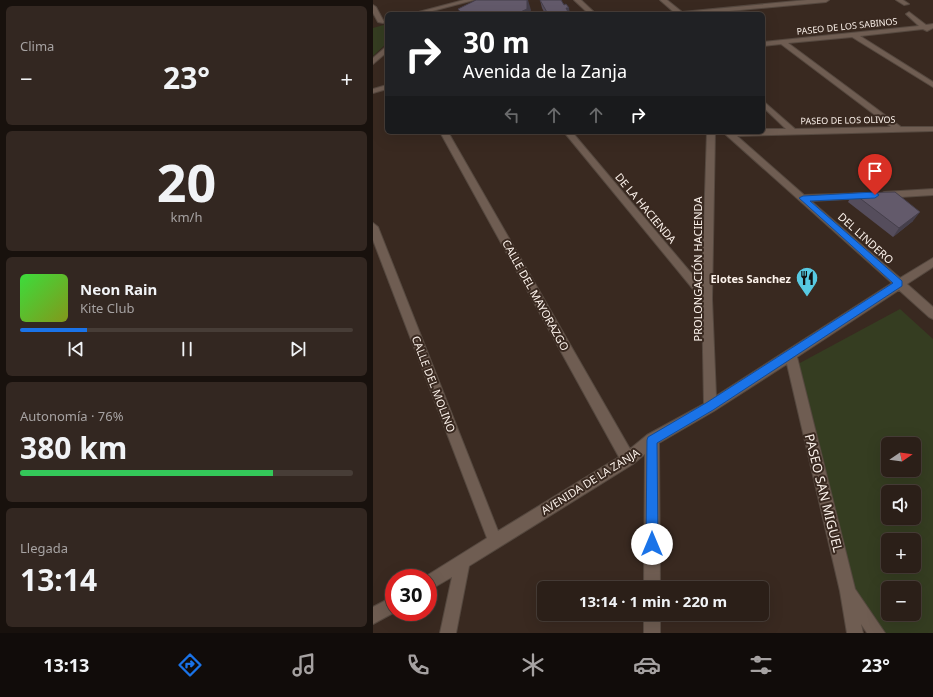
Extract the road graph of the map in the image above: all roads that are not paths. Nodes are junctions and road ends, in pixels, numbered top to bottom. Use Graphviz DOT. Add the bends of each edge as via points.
graph roads {
  1 [pos="471,0"];
  2 [pos="577,0"];
  3 [pos="663,0"];
  4 [pos="748,0"];
  5 [pos="824,0"];
  6 [pos="899,0"];
  7 [pos="462,1"];
  8 [pos="906,4"];
  9 [pos="756,5"];
  10 [pos="373,7"];
  11 [pos="424,12"];
  12 [pos="591,12"];
  13 [pos="678,12"];
  14 [pos="697,12"];
  15 [pos="909,14"];
  16 [pos="384,21"];
  17 [pos="373,24"];
  18 [pos="933,26"];
  19 [pos="924,27"];
  20 [pos="933,32"];
  21 [pos="854,35"];
  22 [pos="782,42"];
  23 [pos="765,44"];
  24 [pos="385,50"];
  25 [pos="373,61"];
  26 [pos="933,85"];
  27 [pos="385,88"];
  28 [pos="373,91"];
  29 [pos="765,105"];
  30 [pos="898,129"];
  31 [pos="933,129"];
  32 [pos="793,131"];
  33 [pos="765,132"];
  34 [pos="445,134"];
  35 [pos="570,134"];
  36 [pos="711,134"];
  37 [pos="729,134"];
  38 [pos="933,192"];
  39 [pos="803,198"];
  40 [pos="373,227"];
  41 [pos="933,262"];
  42 [pos="899,283"];
  43 [pos="707,299"];
  44 [pos="933,314"];
  45 [pos="790,354"];
  46 [pos="710,407"];
  47 [pos="652,440"];
  48 [pos="628,459"];
  49 [pos="495,541"];
  50 [pos="462,563"];
  51 [pos="437,578"];
  52 [pos="652,581"];
  53 [pos="848,591"];
  54 [pos="385,609"];
  55 [pos="373,616"];
  56 [pos="652,621"];
  57 [pos="448,633"];
  58 [pos="651,633"];
  59 [pos="855,633"];
  60 [pos="877,633"];
  1 -- 7 [label="street"];
  2 -- 12 [label="street"];
  3 -- 13 [label="street"];
  4 -- 9 [label="street"];
  5 -- 9 [label="street"];
  6 -- 8 [label="street"];
  7 -- 11 [label="street"];
  9 -- 14 [label="street"];
  10 -- 16 [label="street"];
  15 -- 19 [label="street"];
  16 -- 17 [label="street"];
  18 -- 19 [label="street, PASEO DE LOS SABINOS"];
  19 -- 20 [label="street"];
  19 -- 21 [label="street, PASEO DE LOS SABINOS"];
  21 -- 22 [label="street, PASEO DE LOS SABINOS"];
  21 -- 26 [label="street"];
  22 -- 23 [label="street, PASEO DE LOS SABINOS"];
  22 -- 30 [label="street"];
  24 -- 25 [label="street"];
  27 -- 28 [label="street"];
  29 -- 32 [label="street"];
  30 -- 31 [label="street, PASEO DE LOS OLIVOS"];
  30 -- 32 [label="street, PASEO DE LOS OLIVOS"];
  32 -- 33 [label="street, PASEO DE LOS OLIVOS"];
  34 -- 48 [label="street, CALLE DEL MAYORAZGO"];
  35 -- 43 [label="street, DE LA HACIENDA"];
  36 -- 43 [label="street, PROLONGACIÓN HACIENDA"];
  37 -- 39 [label="street, DEL LINDERO"];
  38 -- 39 [label="street"];
  39 -- 42 [label="street, DEL LINDERO"];
  40 -- 49 [label="street, CALLE DEL MOLINO"];
  41 -- 42 [label="street, AVENIDA DE LA ZANJA"];
  42 -- 44 [label="street, DEL LINDERO"];
  42 -- 45 [label="street, AVENIDA DE LA ZANJA"];
  43 -- 46 [label="street, PROLONGACIÓN HACIENDA"];
  45 -- 46 [label="street, AVENIDA DE LA ZANJA"];
  45 -- 53 [label="street, PASEO SAN MIGUEL"];
  46 -- 47 [label="street, AVENIDA DE LA ZANJA"];
  47 -- 48 [label="street, AVENIDA DE LA ZANJA"];
  47 -- 52 [label="street"];
  48 -- 49 [label="street, AVENIDA DE LA ZANJA"];
  49 -- 50 [label="street, AVENIDA DE LA ZANJA"];
  50 -- 51 [label="street, AVENIDA DE LA ZANJA"];
  50 -- 57 [label="street"];
  53 -- 59 [label="street, PASEO SAN MIGUEL"];
  53 -- 60 [label="street"];
  54 -- 55 [label="street"];
  56 -- 58 [label="street"];
}
